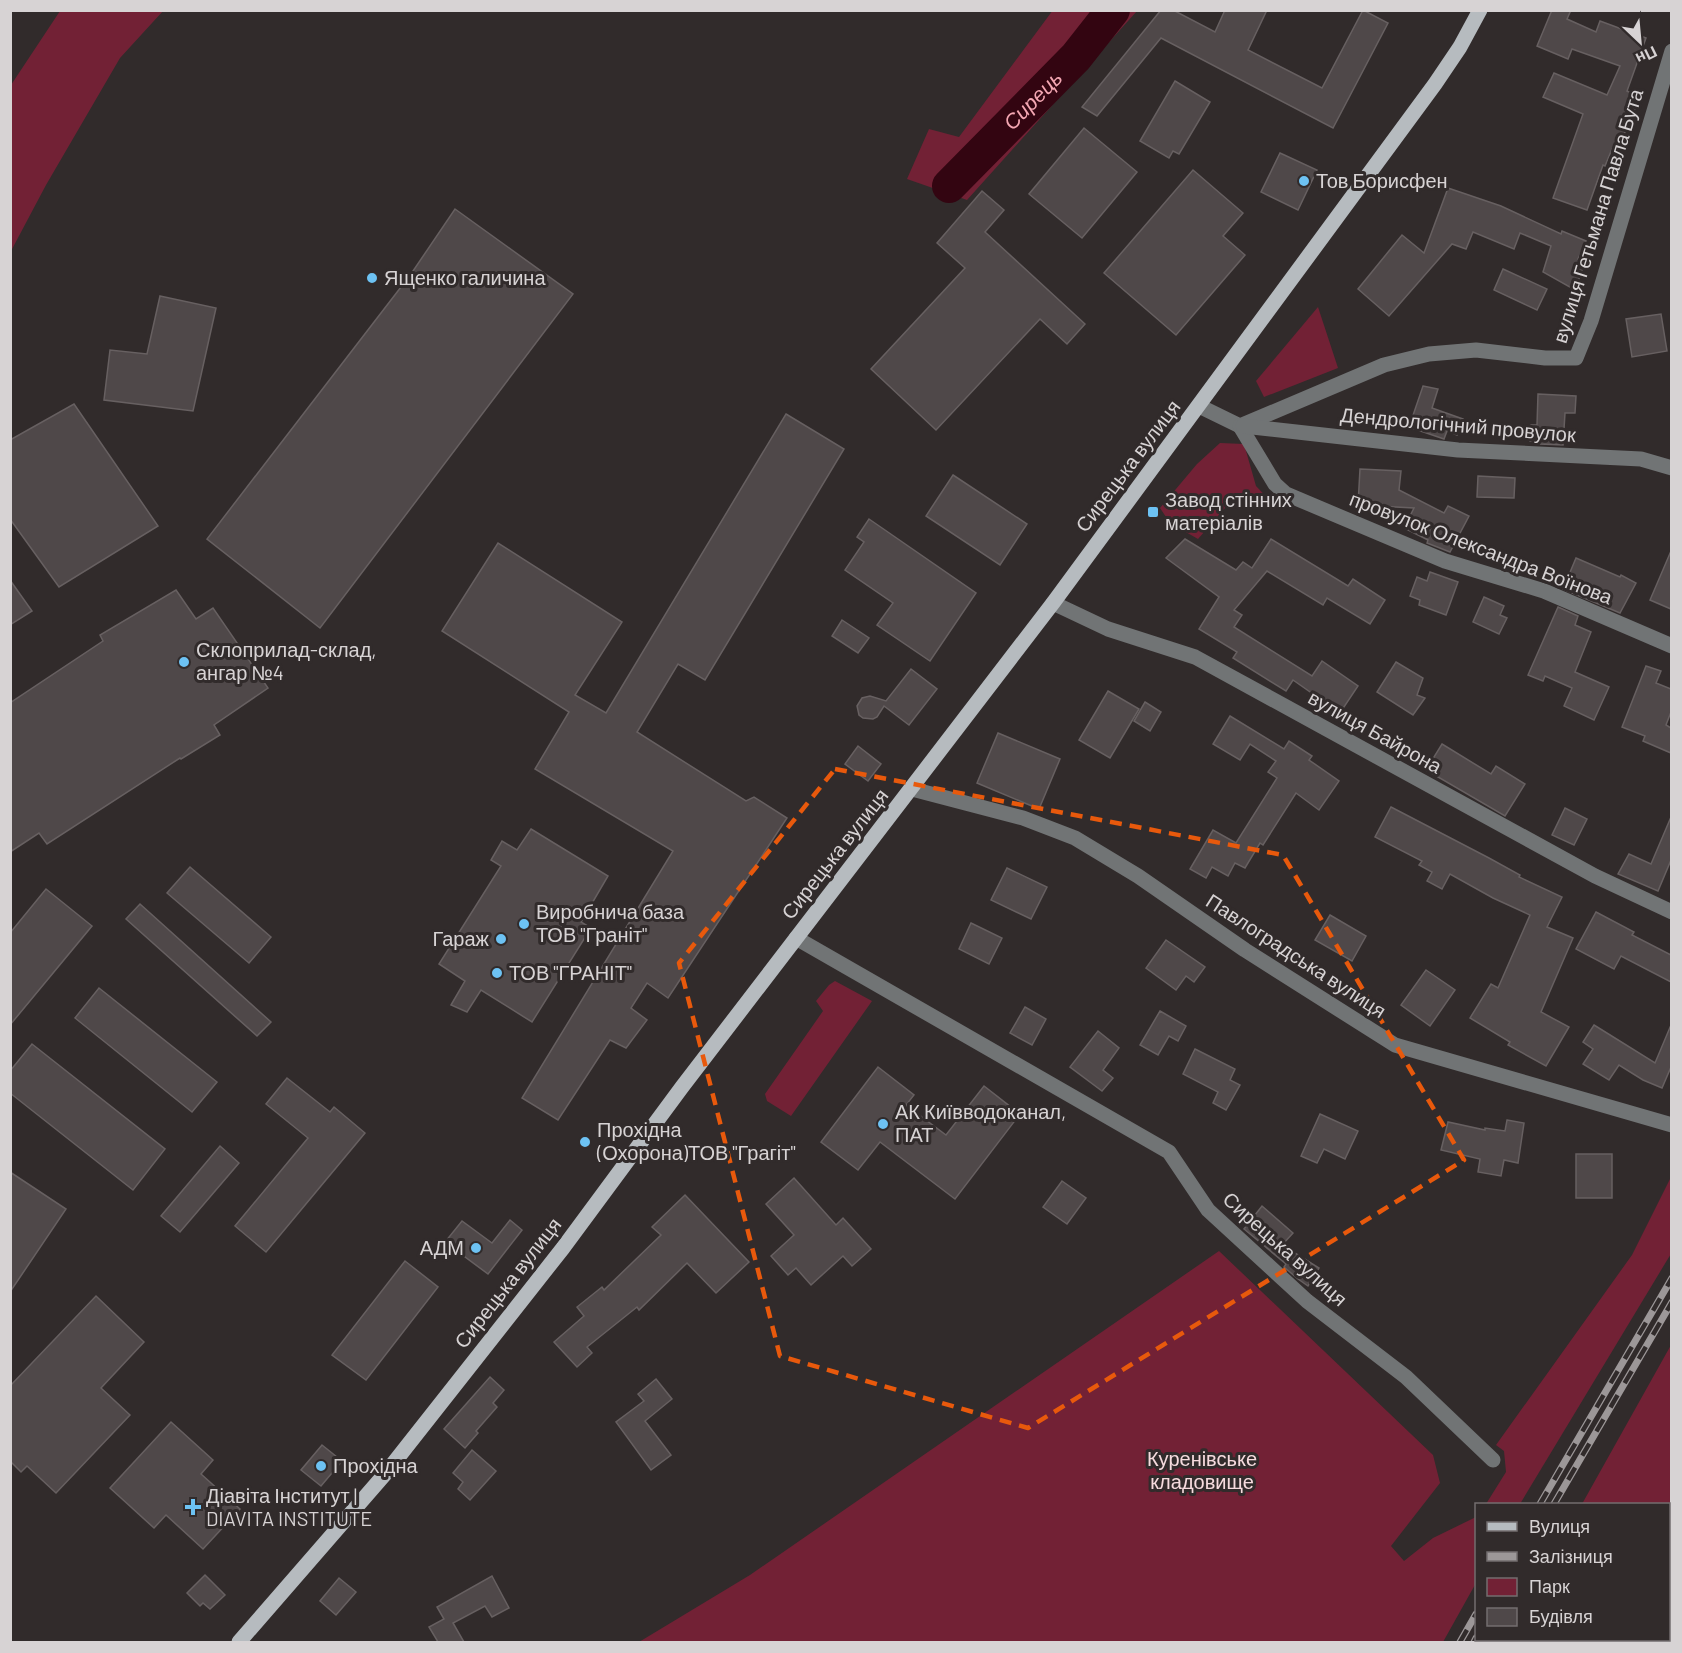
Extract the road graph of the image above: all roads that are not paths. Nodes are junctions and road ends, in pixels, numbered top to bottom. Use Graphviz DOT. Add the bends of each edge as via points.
graph roads {
  1 [pos="1480,10"];
  2 [pos="1671,51"];
  3 [pos="1665,89"];
  4 [pos="1199,406"];
  5 [pos="1240,426"];
  6 [pos="1671,468"];
  7 [pos="1053,603"];
  8 [pos="1671,646"];
  9 [pos="912,789"];
  10 [pos="1671,912"];
  11 [pos="796,938"];
  12 [pos="1671,1125"];
  13 [pos="1493,1460"];
  14 [pos="239,1642"];
  1 -- 4 [label="main road, Сирецька вулиця" via="1434,84"];
  2 -- 3 [label="street, вулиця Гетьмана Павла Бута"];
  3 -- 5 [label="street, вулиця Гетьмана Павла Бута" via="1576,358 1476,350 1429,354 1384,365"];
  4 -- 5 [label="street"];
  4 -- 7 [label="main road, Сирецька вулиця"];
  5 -- 6 [label="street, Дендрологічний провулок" via="1458,450 1641,459"];
  5 -- 8 [label="street, провулок Олександра Воїнова" via="1275,484 1286,494 1445,561 1544,591"];
  7 -- 9 [label="main road, Сирецька вулиця"];
  7 -- 10 [label="street, вулиця Байрона" via="1108,629 1196,657 1595,876"];
  9 -- 11 [label="main road, Сирецька вулиця"];
  9 -- 12 [label="street, Павлоградська вулиця" via="1023,819 1075,838 1395,1045"];
  11 -- 13 [label="street, Сирецька вулиця" via="1169,1152 1208,1210 1307,1301 1406,1377"];
  11 -- 14 [label="main road, Сирецька вулиця" via="563,1248 392,1465"];
}
